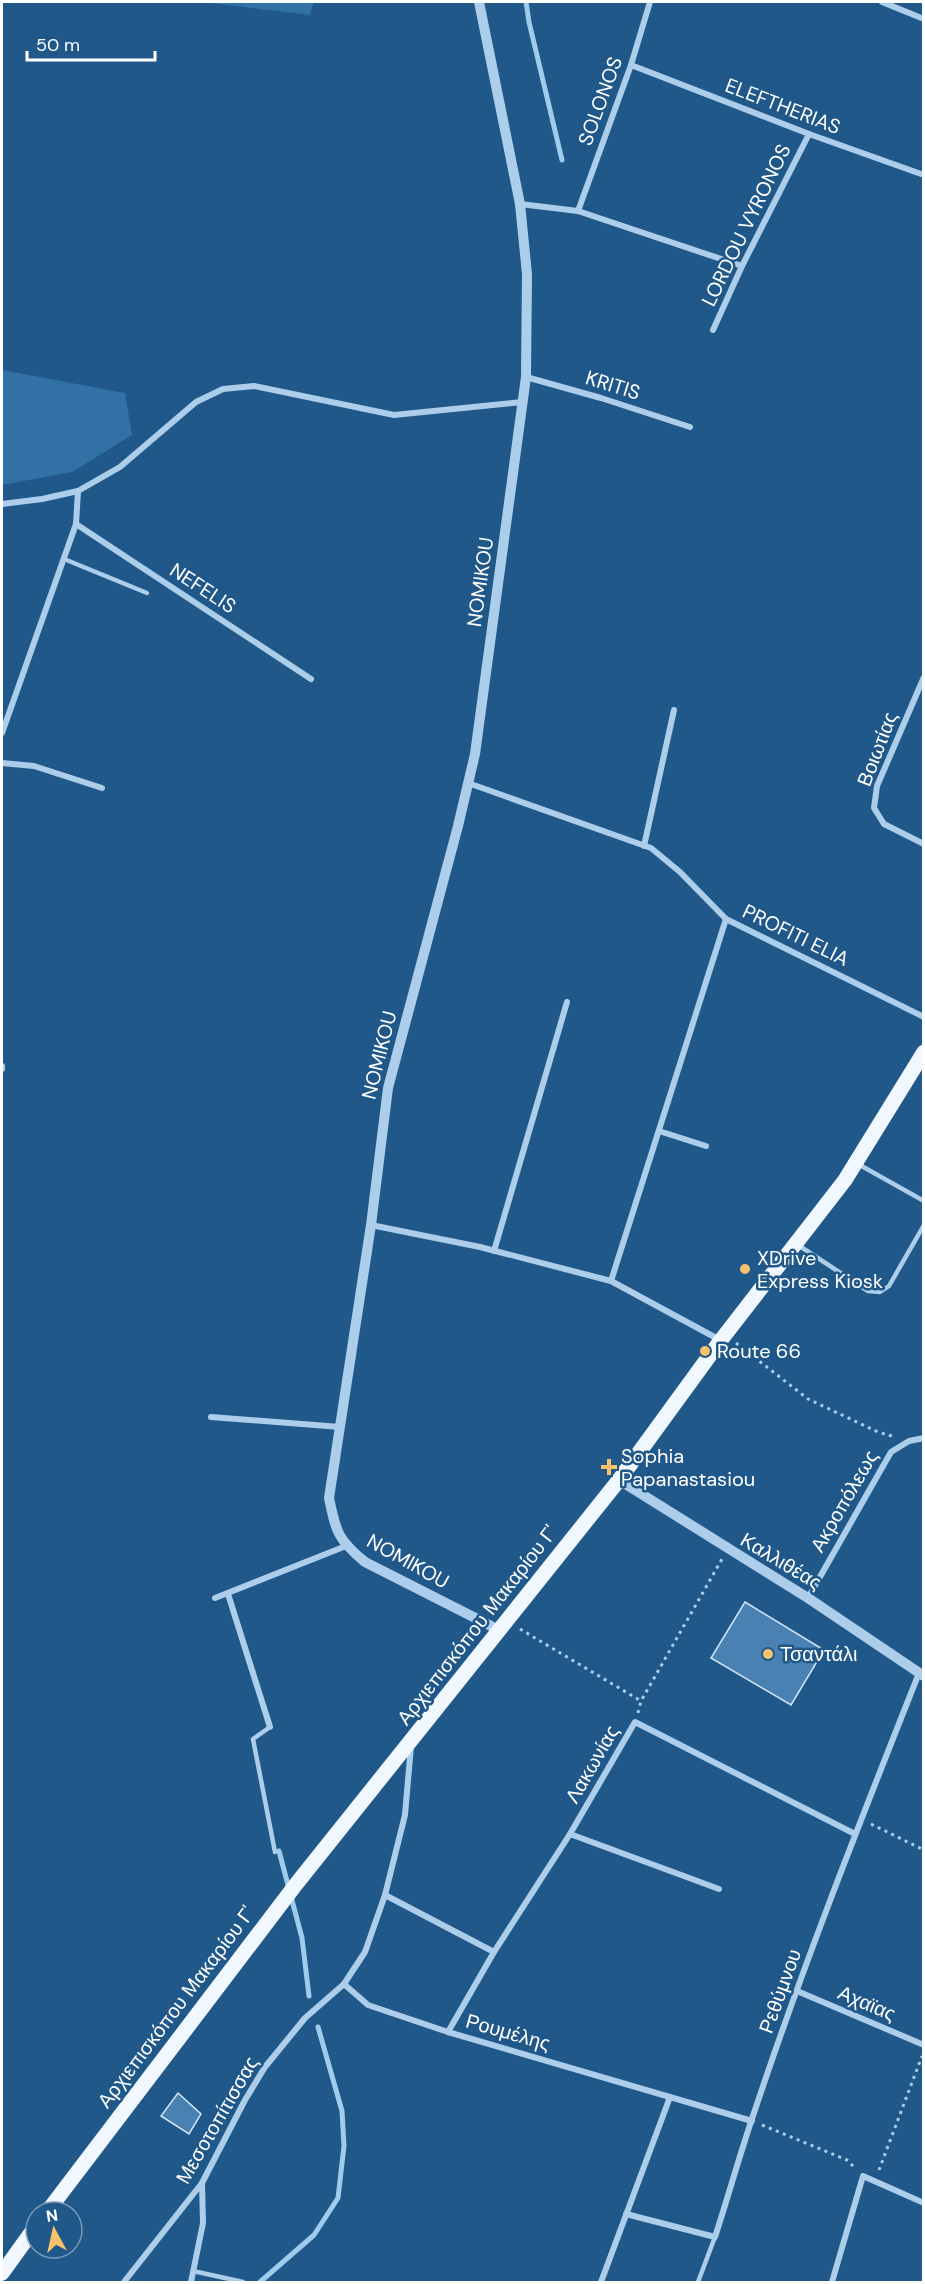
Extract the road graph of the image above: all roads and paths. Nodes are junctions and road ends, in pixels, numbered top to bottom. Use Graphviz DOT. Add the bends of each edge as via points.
graph roads {
  1 [pos="479,2"];
  2 [pos="650,2"];
  3 [pos="882,2"];
  4 [pos="924,19"];
  5 [pos="632,65"];
  6 [pos="808,134"];
  7 [pos="924,176"];
  8 [pos="520,204"];
  9 [pos="578,211"];
  10 [pos="742,266"];
  11 [pos="713,330"];
  12 [pos="526,377"];
  13 [pos="522,402"];
  14 [pos="690,427"];
  15 [pos="78,491"];
  16 [pos="2,504"];
  17 [pos="76,524"];
  18 [pos="64,559"];
  19 [pos="147,593"];
  20 [pos="924,677"];
  21 [pos="311,679"];
  22 [pos="674,710"];
  23 [pos="2,733"];
  24 [pos="2,763"];
  25 [pos="468,783"];
  26 [pos="102,788"];
  27 [pos="924,844"];
  28 [pos="644,846"];
  29 [pos="726,920"];
  30 [pos="567,1002"];
  31 [pos="924,1017"];
  32 [pos="924,1052"];
  33 [pos="659,1131"];
  34 [pos="706,1146"];
  35 [pos="856,1162"];
  36 [pos="924,1201"];
  37 [pos="371,1225"];
  38 [pos="924,1225"];
  39 [pos="795,1244"];
  40 [pos="494,1251"];
  41 [pos="611,1281"];
  42 [pos="723,1338"];
  43 [pos="211,1417"];
  44 [pos="340,1427"];
  45 [pos="924,1438"];
  46 [pos="909,1441"];
  47 [pos="619,1480"];
  48 [pos="346,1546"];
  49 [pos="728,1550"];
  50 [pos="228,1594"];
  51 [pos="215,1598"];
  52 [pos="808,1598"];
  53 [pos="502,1625"];
  54 [pos="921,1674"];
  55 [pos="641,1701"];
  56 [pos="635,1722"];
  57 [pos="270,1726"];
  58 [pos="411,1741"];
  59 [pos="861,1819"];
  60 [pos="570,1834"];
  61 [pos="855,1834"];
  62 [pos="924,1850"];
  63 [pos="275,1852"];
  64 [pos="719,1889"];
  65 [pos="385,1895"];
  66 [pos="494,1952"];
  67 [pos="344,1984"];
  68 [pos="797,1991"];
  69 [pos="448,2032"];
  70 [pos="924,2045"];
  71 [pos="924,2053"];
  72 [pos="670,2097"];
  73 [pos="752,2121"];
  74 [pos="863,2176"];
  75 [pos="875,2180"];
  76 [pos="202,2183"];
  77 [pos="56,2200"];
  78 [pos="924,2203"];
  79 [pos="626,2214"];
  80 [pos="715,2237"];
  81 [pos="24,2243"];
  82 [pos="193,2271"];
  83 [pos="2,2273"];
  84 [pos="124,2283"];
  85 [pos="191,2283"];
  86 [pos="243,2283"];
  87 [pos="602,2283"];
  88 [pos="698,2283"];
  89 [pos="832,2283"];
  1 -- 8 [label="street, NOMIKOU"];
  2 -- 5 [label="street, SOLONOS"];
  3 -- 4 [label="street"];
  5 -- 6 [label="street, ELEFTHERIAS"];
  5 -- 9 [label="street, SOLONOS"];
  6 -- 7 [label="street, ELEFTHERIAS"];
  6 -- 10 [label="street, LORDOU VYRONOS"];
  8 -- 9 [label="street"];
  8 -- 12 [label="street, NOMIKOU" via="527,274"];
  9 -- 10 [label="street"];
  10 -- 11 [label="street, LORDOU VYRONOS"];
  12 -- 13 [label="street, NOMIKOU"];
  12 -- 14 [label="street, KRITIS"];
  13 -- 15 [label="street" via="394,415 254,386 223,389 196,402 120,467"];
  13 -- 25 [label="street, NOMIKOU"];
  15 -- 16 [label="street"];
  15 -- 17 [label="street"];
  17 -- 18 [label="street"];
  17 -- 21 [label="street, NEFELIS"];
  18 -- 19 [label="lane"];
  18 -- 23 [label="street"];
  20 -- 27 [label="street, Βοιωτίας" via="877,786 874,808 884,824"];
  22 -- 28 [label="street"];
  24 -- 26 [label="street" via="34,766"];
  25 -- 28 [label="street, PROFITI ELIA"];
  25 -- 37 [label="street, NOMIKOU" via="388,1088"];
  28 -- 29 [label="street, PROFITI ELIA" via="680,872"];
  29 -- 31 [label="street, PROFITI ELIA"];
  29 -- 33 [label="street"];
  30 -- 40 [label="street"];
  32 -- 35 [label="main road, Αρχιεπισκόπου Μακαρίου Γ'"];
  33 -- 34 [label="street"];
  33 -- 41 [label="street"];
  35 -- 36 [label="lane"];
  35 -- 39 [label="main road, Αρχιεπισκόπου Μακαρίου Γ'"];
  37 -- 40 [label="street"];
  37 -- 44 [label="street, NOMIKOU"];
  38 -- 39 [label="lane" via="889,1287 880,1293 868,1291"];
  39 -- 42 [label="main road, Αρχιεπισκόπου Μακαρίου Γ'"];
  40 -- 41 [label="street"];
  41 -- 42 [label="street"];
  42 -- 46 [label="path" via="808,1399 878,1432"];
  42 -- 47 [label="main road, Αρχιεπισκόπου Μακαρίου Γ'"];
  43 -- 44 [label="street"];
  44 -- 48 [label="street, NOMIKOU" via="329,1498 334,1524"];
  45 -- 46 [label="street, Ακροπόλεως"];
  46 -- 52 [label="street, Ακροπόλεως" via="891,1452"];
  47 -- 49 [label="street, Καλλιθέας"];
  47 -- 53 [label="main road, Αρχιεπισκόπου Μακαρίου Γ'"];
  48 -- 50 [label="street"];
  48 -- 53 [label="street, NOMIKOU" via="365,1562"];
  49 -- 52 [label="street, Καλλιθέας"];
  49 -- 55 [label="path"];
  50 -- 51 [label="street"];
  50 -- 57 [label="street"];
  52 -- 54 [label="street, Καλλιθέας"];
  53 -- 55 [label="path"];
  53 -- 58 [label="main road, Αρχιεπισκόπου Μακαρίου Γ'"];
  54 -- 59 [label="street, Ρεθύμνου"];
  55 -- 56 [label="path"];
  56 -- 60 [label="street, Λακωνίας"];
  56 -- 61 [label="street, Λακωνίας"];
  57 -- 63 [label="lane" via="254,1739"];
  58 -- 65 [label="street, Μεσοτοπίτισσας" via="405,1815"];
  58 -- 77 [label="main road, Αρχιεπισκόπου Μακαρίου Γ'" via="282,1902"];
  59 -- 61 [label="street, Ρεθύμνου"];
  59 -- 62 [label="path"];
  60 -- 64 [label="street"];
  60 -- 66 [label="street, Λακωνίας"];
  61 -- 68 [label="street, Ρεθύμνου"];
  65 -- 66 [label="street"];
  65 -- 67 [label="street, Μεσοτοπίτισσας" via="365,1952"];
  66 -- 69 [label="street, Λακωνίας"];
  67 -- 69 [label="street, Ρουμέλης" via="368,2005"];
  67 -- 76 [label="street, Μεσοτοπίτισσας" via="305,2018 265,2067"];
  68 -- 70 [label="street, Αχαϊας"];
  68 -- 73 [label="street, Ρεθύμνου"];
  69 -- 72 [label="street, Ρουμέλης"];
  71 -- 75 [label="path"];
  72 -- 73 [label="street, Ρουμέλης"];
  72 -- 79 [label="street"];
  73 -- 74 [label="path" via="847,2160"];
  73 -- 80 [label="street, Ρεθύμνου"];
  74 -- 75 [label="street"];
  74 -- 89 [label="street"];
  75 -- 78 [label="street"];
  76 -- 82 [label="street" via="203,2223"];
  76 -- 84 [label="street, Μεσοτοπίτισσας"];
  79 -- 80 [label="street"];
  79 -- 87 [label="street"];
  80 -- 88 [label="lane"];
  81 -- 83 [label="main road"];
  82 -- 85 [label="street"];
  82 -- 86 [label="lane"];
}
